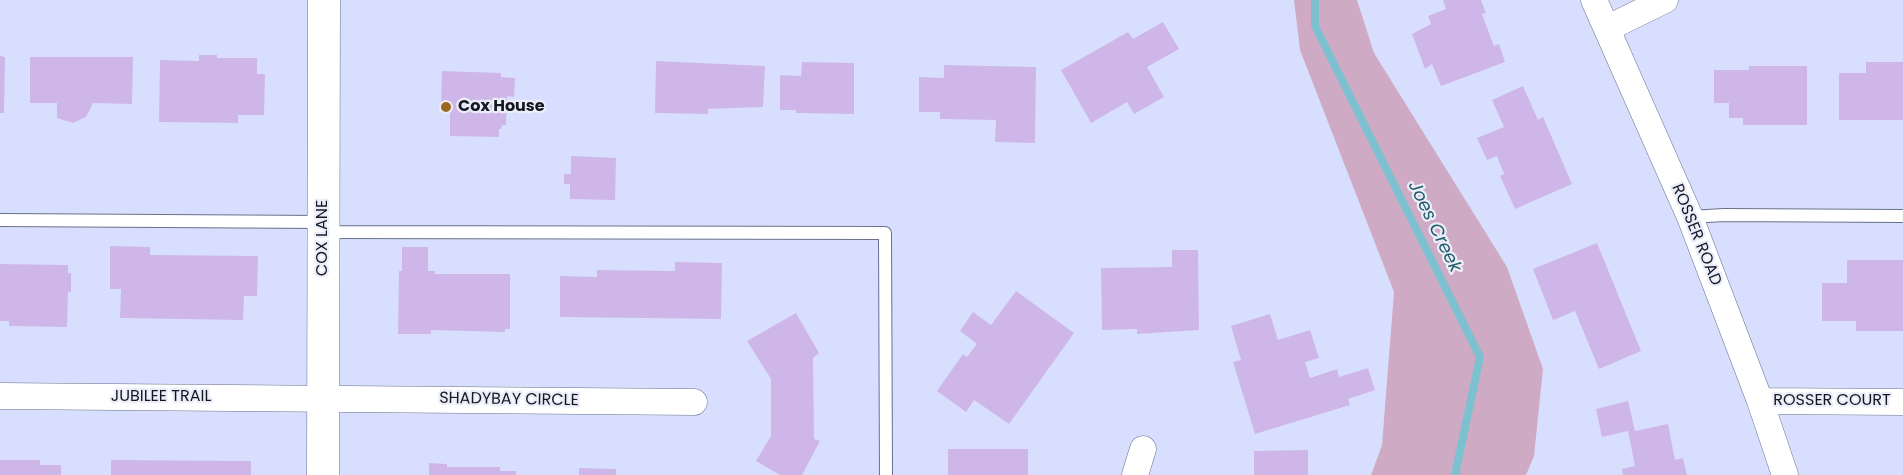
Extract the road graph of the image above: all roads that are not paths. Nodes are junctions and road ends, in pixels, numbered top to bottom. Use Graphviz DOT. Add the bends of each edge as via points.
graph roads {
  1 [pos="324,0"];
  2 [pos="1594,0"];
  3 [pos="1665,0"];
  4 [pos="1608,28"];
  5 [pos="1903,216"];
  6 [pos="1690,217"];
  7 [pos="0,220"];
  8 [pos="323,227"];
  9 [pos="0,396"];
  10 [pos="323,398"];
  11 [pos="1760,401"];
  12 [pos="694,402"];
  13 [pos="1903,402"];
  14 [pos="1143,448"];
  15 [pos="322,475"];
  16 [pos="886,475"];
  17 [pos="1136,475"];
  18 [pos="1785,475"];
  1 -- 8 [label="street, COX LANE"];
  2 -- 4 [label="street, ROSSER ROAD"];
  3 -- 4 [label="street"];
  4 -- 6 [label="street, ROSSER ROAD"];
  5 -- 6 [label="lane"];
  6 -- 11 [label="street, ROSSER ROAD"];
  7 -- 8 [label="lane"];
  8 -- 10 [label="street, COX LANE"];
  8 -- 16 [label="lane" via="885,233"];
  9 -- 10 [label="street, JUBILEE TRAIL"];
  10 -- 12 [label="street, SHADYBAY CIRCLE"];
  10 -- 15 [label="street, COX LANE"];
  11 -- 13 [label="street, ROSSER COURT"];
  11 -- 18 [label="street, ROSSER ROAD"];
  14 -- 17 [label="street"];
}
